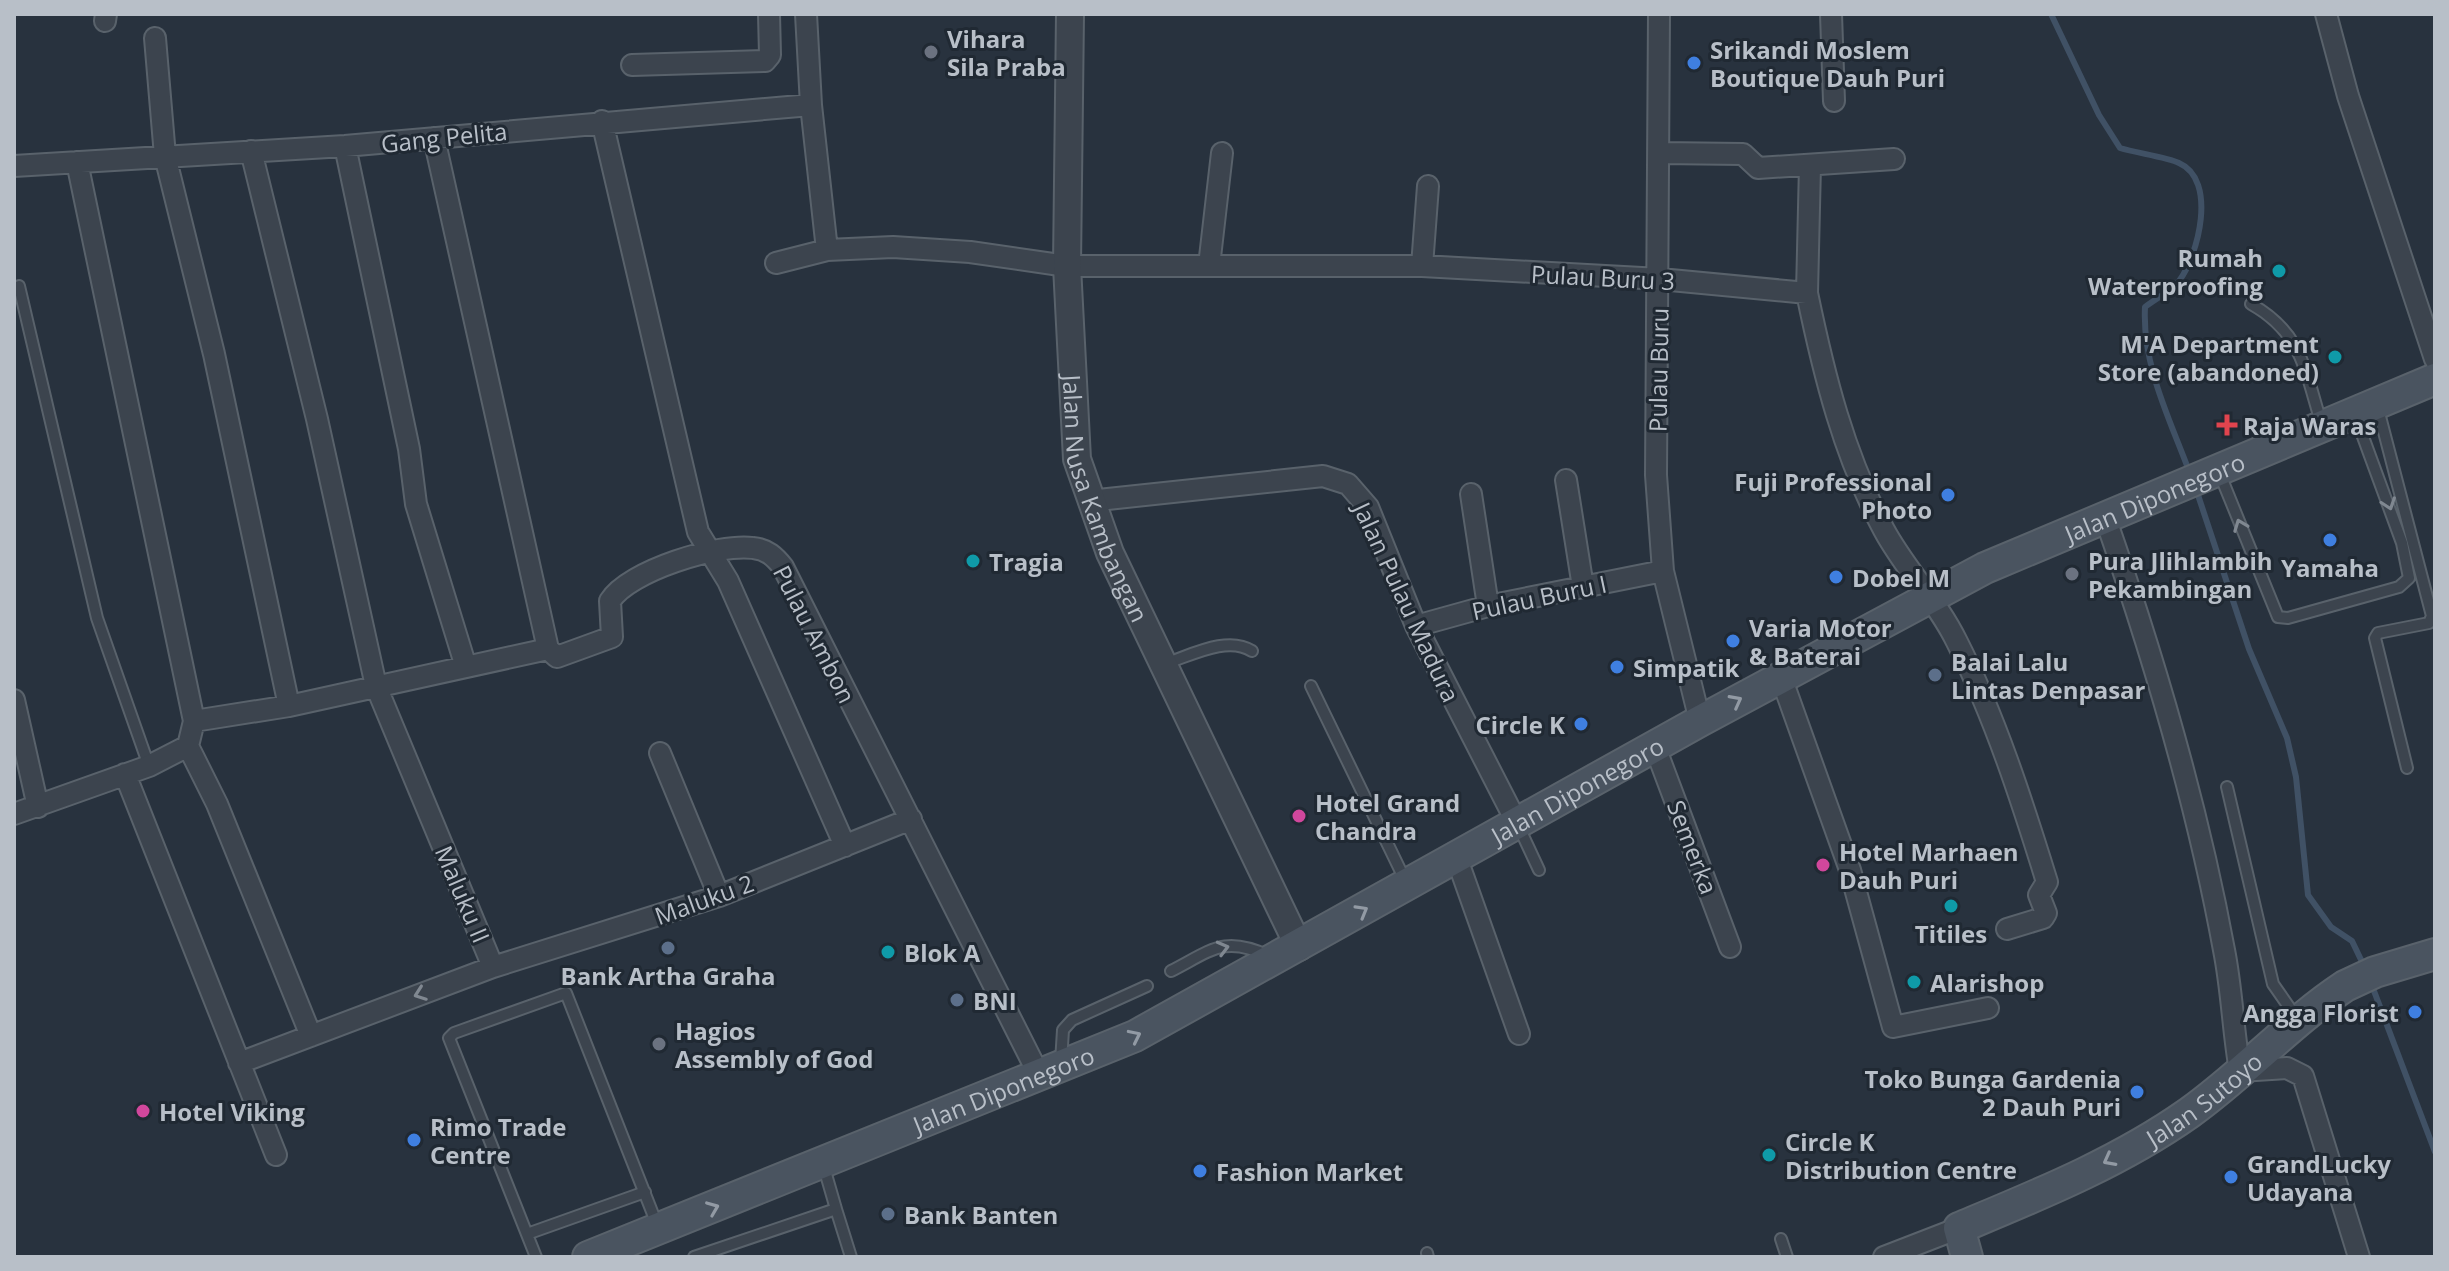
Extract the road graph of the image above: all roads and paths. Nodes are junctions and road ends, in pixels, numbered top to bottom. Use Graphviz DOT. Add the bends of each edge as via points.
graph roads {
  1 [pos="769,14"];
  2 [pos="806,14"];
  3 [pos="1070,14"];
  4 [pos="1659,14"];
  5 [pos="1831,14"];
  6 [pos="2326,14"];
  7 [pos="155,38"];
  8 [pos="632,65"];
  9 [pos="1834,101"];
  10 [pos="811,105"];
  11 [pos="602,121"];
  12 [pos="434,138"];
  13 [pos="345,146"];
  14 [pos="251,151"];
  15 [pos="1222,153"];
  16 [pos="1660,153"];
  17 [pos="165,156"];
  18 [pos="1894,159"];
  19 [pos="77,162"];
  20 [pos="1810,165"];
  21 [pos="14,166"];
  22 [pos="1428,186"];
  23 [pos="827,250"];
  24 [pos="776,263"];
  25 [pos="1067,266"];
  26 [pos="1209,266"];
  27 [pos="1422,266"];
  28 [pos="1660,279"];
  29 [pos="19,286"];
  30 [pos="1807,293"];
  31 [pos="2251,304"];
  32 [pos="2435,359"];
  33 [pos="2435,379"];
  34 [pos="2365,409"];
  35 [pos="2323,427"];
  36 [pos="2212,473"];
  37 [pos="1566,480"];
  38 [pos="1471,494"];
  39 [pos="1089,501"];
  40 [pos="2105,517"];
  41 [pos="708,551"];
  42 [pos="1663,571"];
  43 [pos="1583,587"];
  44 [pos="1931,596"];
  45 [pos="1488,606"];
  46 [pos="1416,626"];
  47 [pos="548,649"];
  48 [pos="1252,651"];
  49 [pos="1162,664"];
  50 [pos="466,667"];
  51 [pos="1781,677"];
  52 [pos="376,686"];
  53 [pos="1311,686"];
  54 [pos="14,700"];
  55 [pos="289,706"];
  56 [pos="194,721"];
  57 [pos="1700,721"];
  58 [pos="188,746"];
  59 [pos="1655,747"];
  60 [pos="660,753"];
  61 [pos="149,766"];
  62 [pos="2407,768"];
  63 [pos="125,774"];
  64 [pos="2227,787"];
  65 [pos="38,807"];
  66 [pos="14,814"];
  67 [pos="911,819"];
  68 [pos="1518,825"];
  69 [pos="845,846"];
  70 [pos="1457,859"];
  71 [pos="1539,870"];
  72 [pos="1407,885"];
  73 [pos="719,896"];
  74 [pos="2007,929"];
  75 [pos="1730,947"];
  76 [pos="1288,953"];
  77 [pos="2435,954"];
  78 [pos="493,967"];
  79 [pos="1171,971"];
  80 [pos="1147,986"];
  81 [pos="1988,1008"];
  82 [pos="2298,1021"];
  83 [pos="1519,1034"];
  84 [pos="311,1036"];
  85 [pos="239,1063"];
  86 [pos="2240,1071"];
  87 [pos="1050,1073"];
  88 [pos="276,1155"];
  89 [pos="823,1164"];
  90 [pos="645,1192"];
  91 [pos="836,1209"];
  92 [pos="1959,1228"];
  93 [pos="659,1229"];
  94 [pos="527,1234"];
  95 [pos="1781,1239"];
  96 [pos="536,1257"];
  97 [pos="588,1257"];
  98 [pos="694,1257"];
  99 [pos="851,1257"];
  100 [pos="1787,1257"];
  101 [pos="1884,1257"];
  102 [pos="1967,1257"];
  103 [pos="2359,1257"];
  1 -- 8 [label="street" via="770,55 765,61"];
  2 -- 10 [label="street"];
  3 -- 25 [label="street, Jalan Nusa Kambangan"];
  4 -- 16 [label="street, Pulau Buru"];
  5 -- 9 [label="street"];
  6 -- 32 [label="street"];
  7 -- 17 [label="street"];
  10 -- 11 [label="street, Gang Pelita"];
  10 -- 23 [label="street"];
  11 -- 12 [label="street, Gang Pelita"];
  11 -- 41 [label="street" via="684,481"];
  12 -- 13 [label="street, Gang Pelita"];
  12 -- 47 [label="street"];
  13 -- 14 [label="street, Gang Pelita"];
  13 -- 50 [label="street" via="416,504"];
  14 -- 17 [label="street, Gang Pelita"];
  14 -- 52 [label="street, Maluku II"];
  15 -- 26 [label="street"];
  16 -- 20 [label="street" via="1743,154 1758,168"];
  16 -- 28 [label="street, Pulau Buru"];
  17 -- 19 [label="street, Gang Pelita"];
  17 -- 55 [label="street" via="214,354"];
  18 -- 20 [label="street"];
  19 -- 21 [label="street, Gang Pelita"];
  19 -- 56 [label="street"];
  20 -- 30 [label="street"];
  22 -- 27 [label="street"];
  23 -- 24 [label="street, Pulau Buru 3"];
  23 -- 25 [label="street, Pulau Buru 3" via="970,252"];
  25 -- 26 [label="street, Pulau Buru 3"];
  25 -- 39 [label="street, Jalan Nusa Kambangan" via="1074,434"];
  26 -- 27 [label="street, Pulau Buru 3"];
  27 -- 28 [label="street, Pulau Buru 3"];
  28 -- 30 [label="street, Pulau Buru 3"];
  28 -- 42 [label="street, Pulau Buru" via="1656,475"];
  29 -- 61 [label="lane" via="97,618"];
  30 -- 44 [label="street" via="1841,431 1883,529"];
  31 -- 35 [label="lane" via="2274,317 2293,338"];
  33 -- 34 [label="main road, Jalan Diponegoro"];
  34 -- 35 [label="main road, Jalan Diponegoro"];
  34 -- 36 [label="lane, one-way" via="2409,578 2399,587 2278,617"];
  34 -- 62 [label="lane" via="2432,616 2429,623 2378,633 2375,638"];
  35 -- 36 [label="main road, Jalan Diponegoro"];
  36 -- 40 [label="main road, Jalan Diponegoro"];
  37 -- 43 [label="street"];
  38 -- 45 [label="street"];
  39 -- 46 [label="street, Jalan Pulau Madura" via="1323,476 1337,479 1368,507"];
  39 -- 49 [label="street, Jalan Nusa Kambangan"];
  40 -- 44 [label="main road, Jalan Diponegoro"];
  40 -- 86 [label="street" via="2161,686 2199,840 2224,951"];
  41 -- 47 [label="street, Pulau Ambon" via="615,592 609,641 557,657"];
  41 -- 67 [label="street, Pulau Ambon" via="753,548 774,556 783,567"];
  41 -- 69 [label="street" via="728,581"];
  42 -- 43 [label="street, Pulau Buru I"];
  42 -- 57 [label="street, Pulau Buru"];
  43 -- 45 [label="street, Pulau Buru I"];
  44 -- 51 [label="main road, Jalan Diponegoro"];
  44 -- 74 [label="street" via="1957,642 1995,734 2047,882 2039,895 2045,916"];
  45 -- 46 [label="street, Pulau Buru I"];
  46 -- 68 [label="street, Jalan Pulau Madura"];
  47 -- 50 [label="street, Pulau Ambon"];
  48 -- 49 [label="lane" via="1228,644"];
  49 -- 76 [label="street, Jalan Nusa Kambangan"];
  50 -- 52 [label="street, Pulau Ambon"];
  57 -- 51 [label="main road, Jalan Diponegoro, one-way"];
  51 -- 81 [label="street" via="1850,870 1893,1027"];
  52 -- 55 [label="street, Pulau Ambon"];
  52 -- 78 [label="street, Maluku II"];
  53 -- 72 [label="lane"];
  54 -- 65 [label="street"];
  55 -- 56 [label="street, Pulau Ambon"];
  56 -- 58 [label="street"];
  57 -- 59 [label="main road, Jalan Diponegoro"];
  58 -- 61 [label="street"];
  58 -- 84 [label="street" via="217,804"];
  59 -- 68 [label="main road, Jalan Diponegoro"];
  59 -- 75 [label="street, Semerka"];
  60 -- 73 [label="street"];
  61 -- 63 [label="street"];
  63 -- 65 [label="street"];
  63 -- 85 [label="street"];
  64 -- 82 [label="lane" via="2273,984"];
  65 -- 66 [label="street"];
  67 -- 69 [label="street, Maluku 2"];
  67 -- 87 [label="street, Pulau Ambon"];
  68 -- 70 [label="main road, Jalan Diponegoro"];
  68 -- 71 [label="lane"];
  69 -- 73 [label="street, Maluku 2"];
  70 -- 72 [label="main road, Jalan Diponegoro"];
  70 -- 83 [label="street"];
  76 -- 72 [label="main road, Jalan Diponegoro, one-way"];
  73 -- 78 [label="street, Maluku 2"];
  79 -- 76 [label="lane, one-way" via="1227,944"];
  87 -- 76 [label="main road, Jalan Diponegoro, one-way" via="1135,1036"];
  77 -- 82 [label="main road, Jalan Sutoyo" via="2363,977"];
  78 -- 84 [label="street, Maluku II, one-way"];
  80 -- 87 [label="lane" via="1072,1020 1063,1030"];
  82 -- 86 [label="main road, Jalan Sutoyo"];
  84 -- 85 [label="street, Maluku II"];
  85 -- 88 [label="street"];
  86 -- 92 [label="main road, Jalan Sutoyo, one-way" via="2152,1137 2044,1193"];
  86 -- 103 [label="street" via="2287,1068 2303,1076"];
  87 -- 89 [label="main road, Jalan Diponegoro"];
  89 -- 91 [label="lane"];
  93 -- 89 [label="main road, Jalan Diponegoro, one-way"];
  90 -- 93 [label="lane"];
  90 -- 94 [label="lane"];
  90 -- 94 [label="lane" via="566,993 449,1038"];
  91 -- 98 [label="lane"];
  91 -- 99 [label="lane"];
  92 -- 101 [label="street"];
  92 -- 102 [label="main road"];
  93 -- 97 [label="main road, Jalan Diponegoro"];
  94 -- 96 [label="lane"];
  95 -- 100 [label="lane"];
}
